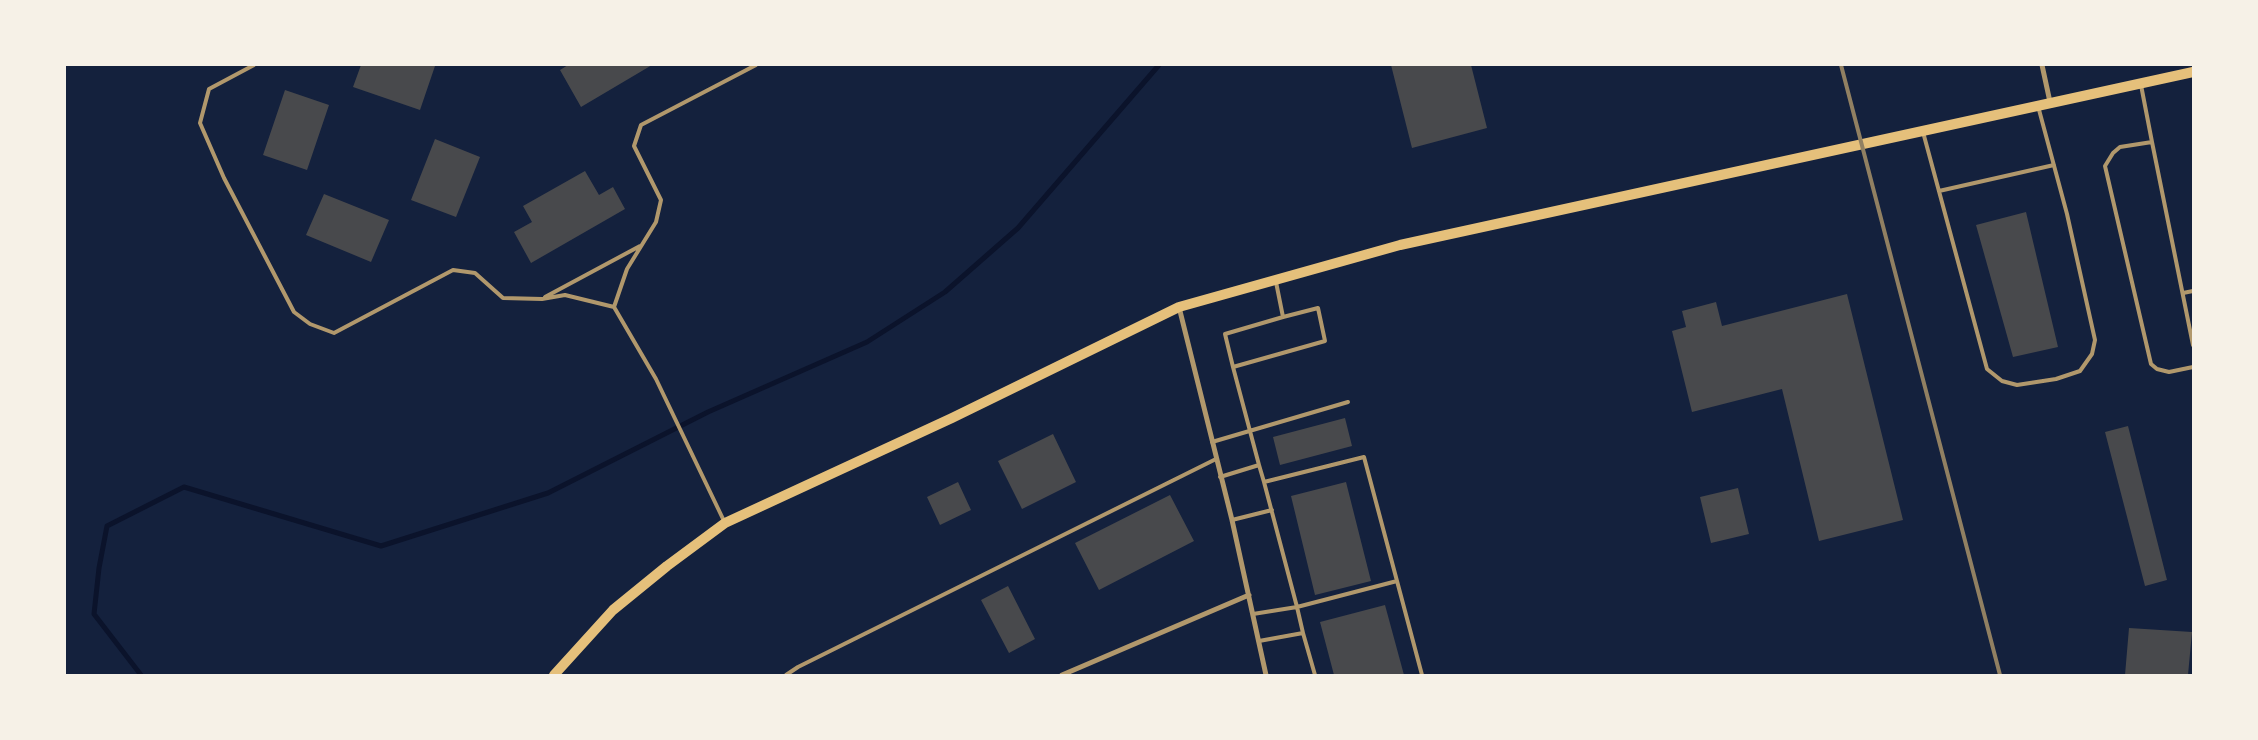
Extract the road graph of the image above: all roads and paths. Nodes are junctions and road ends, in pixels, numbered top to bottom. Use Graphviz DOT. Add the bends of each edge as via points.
graph roads {
  1 [pos="254,65"];
  2 [pos="756,65"];
  3 [pos="2042,65"];
  4 [pos="2193,72"];
  5 [pos="2140,83"];
  6 [pos="2050,102"];
  7 [pos="2038,104"];
  8 [pos="1922,129"];
  9 [pos="2152,142"];
  10 [pos="2054,165"];
  11 [pos="1939,191"];
  12 [pos="642,244"];
  13 [pos="1275,280"];
  14 [pos="2193,292"];
  15 [pos="2182,294"];
  16 [pos="542,299"];
  17 [pos="614,307"];
  18 [pos="1179,307"];
  19 [pos="1284,317"];
  20 [pos="2193,345"];
  21 [pos="1233,366"];
  22 [pos="2193,367"];
  23 [pos="1348,402"];
  24 [pos="1249,430"];
  25 [pos="1212,442"];
  26 [pos="1216,459"];
  27 [pos="1259,465"];
  28 [pos="1220,478"];
  29 [pos="1264,482"];
  30 [pos="1272,510"];
  31 [pos="1232,520"];
  32 [pos="725,523"];
  33 [pos="1397,581"];
  34 [pos="1249,594"];
  35 [pos="1298,607"];
  36 [pos="1253,614"];
  37 [pos="1303,632"];
  38 [pos="1259,641"];
  39 [pos="554,675"];
  40 [pos="786,675"];
  41 [pos="1062,675"];
  42 [pos="1266,675"];
  43 [pos="1315,675"];
  44 [pos="1422,675"];
  1 -- 16 [label="lane" via="209,89 200,123 224,178 294,312 310,324 334,333 453,270 475,273 502,298"];
  2 -- 12 [label="lane" via="641,125 634,146 660,200 656,222"];
  3 -- 6 [label="street"];
  4 -- 5 [label="main road"];
  5 -- 6 [label="main road"];
  5 -- 9 [label="lane"];
  6 -- 7 [label="main road"];
  7 -- 8 [label="main road"];
  7 -- 10 [label="lane"];
  8 -- 11 [label="lane"];
  8 -- 13 [label="main road" via="1400,245"];
  9 -- 15 [label="lane"];
  9 -- 22 [label="lane" via="2120,148 2105,166 2151,364 2169,372"];
  10 -- 11 [label="lane"];
  10 -- 11 [label="lane" via="2096,340 2092,354 2080,371 2056,379 2017,385 2002,381 1987,370"];
  12 -- 16 [label="lane"];
  12 -- 17 [label="lane" via="628,269"];
  13 -- 18 [label="main road"];
  13 -- 19 [label="lane"];
  14 -- 15 [label="lane"];
  15 -- 20 [label="lane"];
  16 -- 17 [label="lane" via="566,295"];
  17 -- 32 [label="lane" via="656,379"];
  18 -- 25 [label="street"];
  18 -- 32 [label="main road" via="952,418"];
  19 -- 21 [label="lane" via="1225,334"];
  19 -- 21 [label="lane" via="1318,308 1325,341"];
  21 -- 24 [label="lane"];
  23 -- 24 [label="lane"];
  24 -- 25 [label="lane"];
  24 -- 27 [label="lane"];
  25 -- 26 [label="street"];
  26 -- 28 [label="street"];
  26 -- 40 [label="lane"];
  27 -- 28 [label="lane"];
  27 -- 29 [label="lane"];
  28 -- 31 [label="street"];
  29 -- 30 [label="lane"];
  29 -- 33 [label="lane" via="1364,456"];
  30 -- 31 [label="lane"];
  30 -- 35 [label="lane"];
  31 -- 34 [label="street"];
  32 -- 39 [label="main road" via="613,610"];
  33 -- 35 [label="lane"];
  33 -- 44 [label="lane"];
  34 -- 36 [label="street"];
  34 -- 41 [label="street"];
  35 -- 36 [label="lane"];
  35 -- 37 [label="lane"];
  36 -- 38 [label="street"];
  37 -- 38 [label="lane"];
  37 -- 43 [label="lane"];
  38 -- 42 [label="street"];
}
